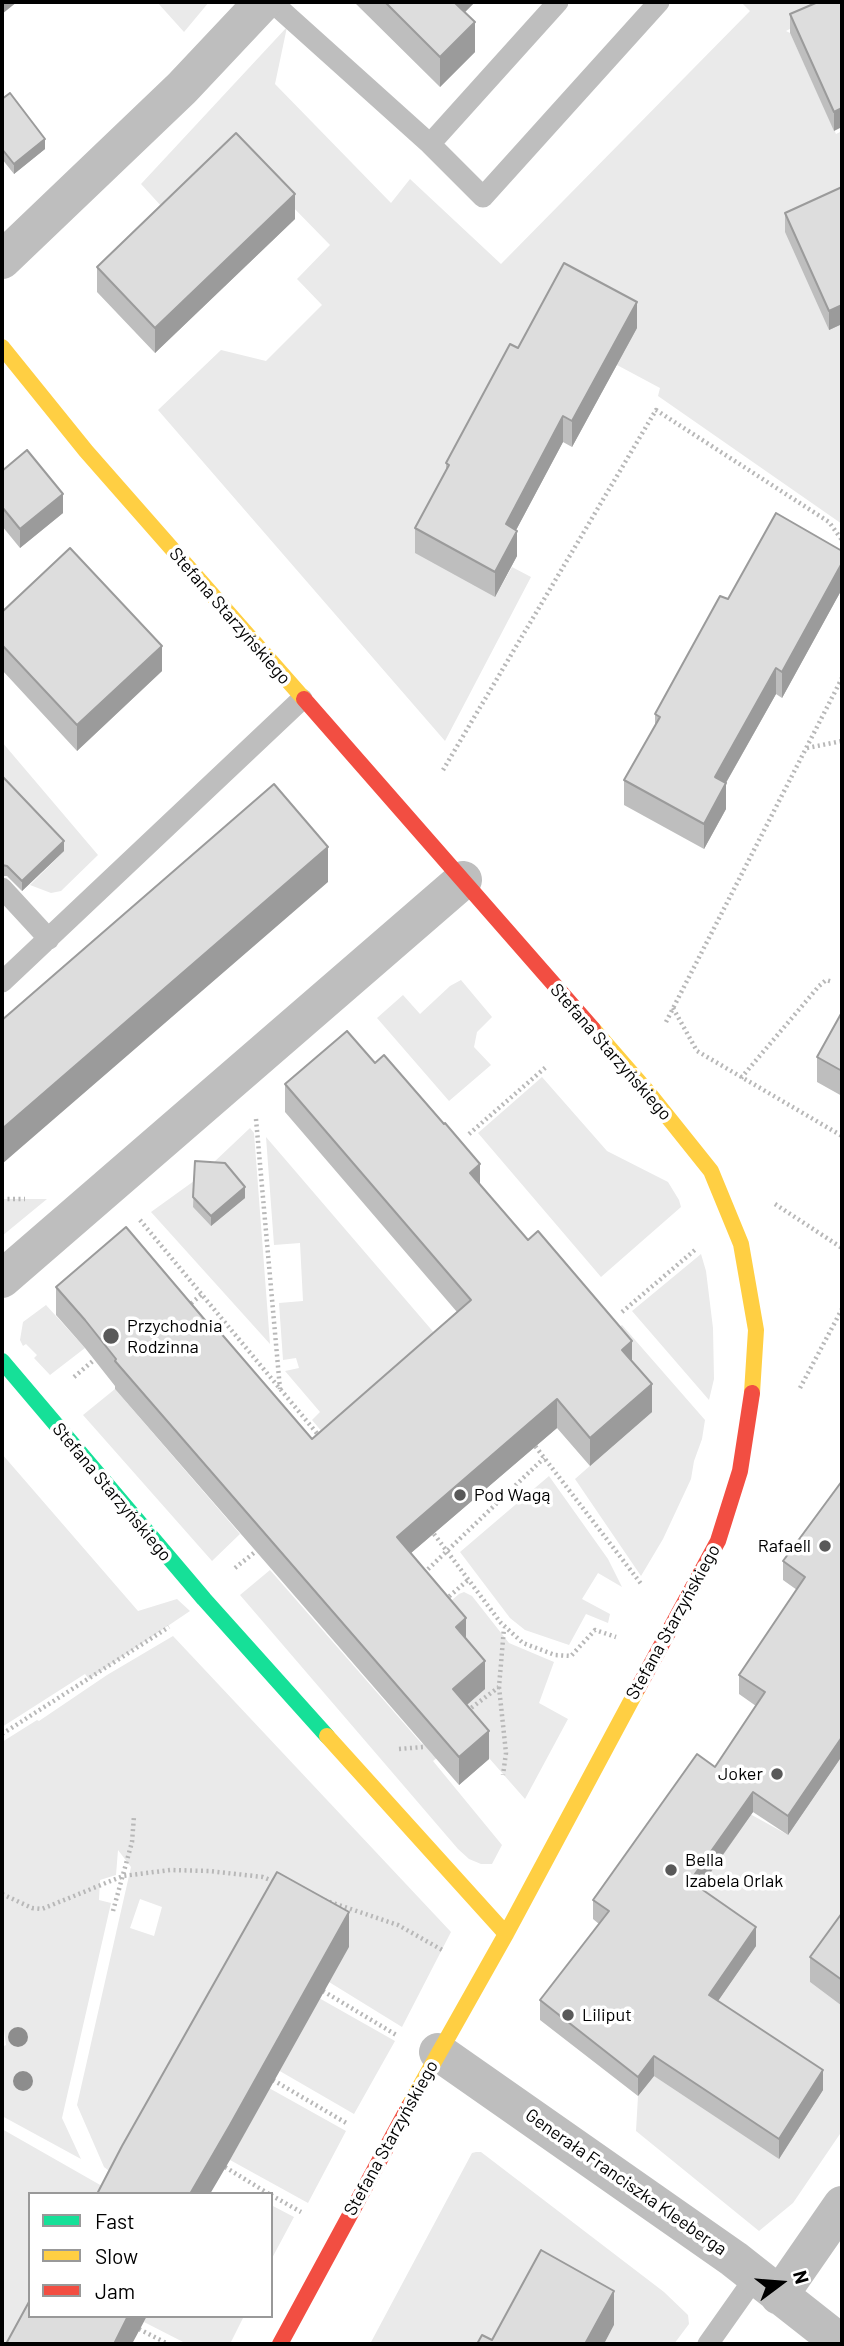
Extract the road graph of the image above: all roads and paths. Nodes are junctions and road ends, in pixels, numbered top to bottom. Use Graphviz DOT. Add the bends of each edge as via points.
graph roads {
  1 [pos="263,2"];
  2 [pos="272,2"];
  3 [pos="558,2"];
  4 [pos="659,2"];
  5 [pos="430,144"];
  6 [pos="2,260"];
  7 [pos="2,347"];
  8 [pos="842,540"];
  9 [pos="842,678"];
  10 [pos="302,699"];
  11 [pos="842,741"];
  12 [pos="807,748"];
  13 [pos="443,769"];
  14 [pos="463,880"];
  15 [pos="2,888"];
  16 [pos="49,939"];
  17 [pos="2,982"];
  18 [pos="833,982"];
  19 [pos="673,1008"];
  20 [pos="666,1022"];
  21 [pos="547,1067"];
  22 [pos="741,1078"];
  23 [pos="256,1115"];
  24 [pos="469,1134"];
  25 [pos="842,1136"];
  26 [pos="774,1203"];
  27 [pos="138,1217"];
  28 [pos="706,1241"];
  29 [pos="842,1248"];
  30 [pos="2,1279"];
  31 [pos="202,1294"];
  32 [pos="622,1311"];
  33 [pos="178,1315"];
  34 [pos="2,1361"];
  35 [pos="281,1389"];
  36 [pos="285,1394"];
  37 [pos="275,1403"];
  38 [pos="528,1436"];
  39 [pos="326,1444"];
  40 [pos="544,1458"];
  41 [pos="434,1534"];
  42 [pos="446,1550"];
  43 [pos="421,1576"];
  44 [pos="468,1580"];
  45 [pos="642,1586"];
  46 [pos="442,1602"];
  47 [pos="504,1627"];
  48 [pos="162,1633"];
  49 [pos="616,1637"];
  50 [pos="499,1687"];
  51 [pos="457,1718"];
  52 [pos="2,1734"];
  53 [pos="432,1739"];
  54 [pos="388,1750"];
  55 [pos="503,1775"];
  56 [pos="134,1816"];
  57 [pos="123,1876"];
  58 [pos="286,1886"];
  59 [pos="2,1894"];
  60 [pos="316,1898"];
  61 [pos="113,1912"];
  62 [pos="506,1934"];
  63 [pos="451,1955"];
  64 [pos="323,1991"];
  65 [pos="422,2047"];
  66 [pos="273,2080"];
  67 [pos="357,2130"];
  68 [pos="225,2167"];
  69 [pos="267,2192"];
  70 [pos="273,2196"];
  71 [pos="842,2205"];
  72 [pos="309,2218"];
  73 [pos="768,2286"];
  74 [pos="139,2329"];
  75 [pos="168,2344"];
  76 [pos="279,2344"];
  77 [pos="708,2344"];
  78 [pos="842,2344"];
  1 -- 6 [label="street" via="182,88"];
  2 -- 5 [label="lane"];
  3 -- 5 [label="lane"];
  4 -- 5 [label="lane" via="484,197"];
  7 -- 10 [label="street, Stefana Starzyńskiego" via="86,451"];
  8 -- 13 [label="path" via="829,522 656,410"];
  9 -- 12 [label="path"];
  10 -- 14 [label="street, Stefana Starzyńskiego"];
  10 -- 16 [label="lane"];
  11 -- 12 [label="path"];
  12 -- 19 [label="path"];
  14 -- 30 [label="street"];
  14 -- 62 [label="street, Stefana Starzyńskiego" via="711,1171 741,1244 756,1330 740,1471 718,1541"];
  15 -- 16 [label="lane"];
  16 -- 17 [label="lane"];
  18 -- 22 [label="path" via="826,980 819,986"];
  19 -- 20 [label="path"];
  19 -- 22 [label="path" via="697,1051"];
  21 -- 24 [label="path"];
  22 -- 25 [label="path"];
  23 -- 35 [label="path"];
  26 -- 29 [label="path"];
  27 -- 31 [label="path"];
  28 -- 32 [label="path"];
  31 -- 33 [label="path"];
  31 -- 35 [label="path"];
  34 -- 62 [label="street, Stefana Starzyńskiego" via="204,1599"];
  35 -- 36 [label="path"];
  36 -- 37 [label="path"];
  36 -- 39 [label="path"];
  38 -- 40 [label="path"];
  40 -- 42 [label="path"];
  40 -- 45 [label="path"];
  41 -- 42 [label="path"];
  42 -- 43 [label="path"];
  42 -- 44 [label="path"];
  44 -- 46 [label="path"];
  44 -- 47 [label="path"];
  47 -- 49 [label="path" via="523,1643 555,1656 571,1656 595,1630"];
  47 -- 50 [label="path"];
  48 -- 52 [label="path"];
  50 -- 51 [label="path"];
  50 -- 55 [label="path" via="506,1754"];
  53 -- 54 [label="path" via="423,1747"];
  56 -- 57 [label="path"];
  57 -- 58 [label="path" via="209,1871 263,1877"];
  57 -- 59 [label="path" via="42,1909"];
  57 -- 61 [label="path"];
  60 -- 63 [label="path" via="398,1925"];
  62 -- 65 [label="street, Stefana Starzyńskiego"];
  64 -- 65 [label="path"];
  65 -- 73 [label="street, Generała Franciszka Kleeberga"];
  65 -- 76 [label="street, Stefana Starzyńskiego"];
  66 -- 67 [label="path"];
  68 -- 69 [label="path"];
  70 -- 72 [label="path"];
  71 -- 73 [label="street"];
  73 -- 77 [label="lane"];
  73 -- 78 [label="street, Generała Franciszka Kleeberga"];
  74 -- 75 [label="path"];
}
